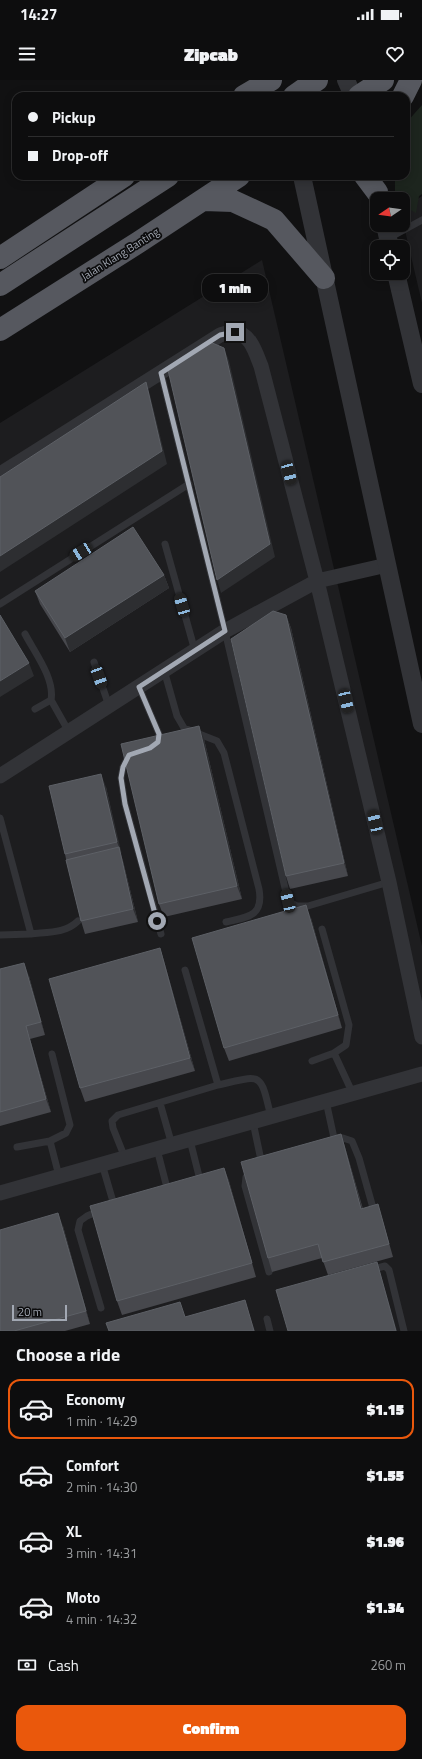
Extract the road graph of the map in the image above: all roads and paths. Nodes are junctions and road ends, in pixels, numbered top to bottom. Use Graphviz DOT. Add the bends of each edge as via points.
graph roads {
  1 [pos="271,80"];
  2 [pos="317,80"];
  3 [pos="346,80"];
  4 [pos="383,80"];
  5 [pos="410,80"];
  6 [pos="251,92"];
  7 [pos="300,92"];
  8 [pos="351,92"];
  9 [pos="366,92"];
  10 [pos="405,92"];
  11 [pos="118,180"];
  12 [pos="162,180"];
  13 [pos="232,180"];
  14 [pos="303,180"];
  15 [pos="204,200"];
  16 [pos="422,220"];
  17 [pos="388,237"];
  18 [pos="0,258"];
  19 [pos="324,278"];
  20 [pos="398,280"];
  21 [pos="0,286"];
  22 [pos="0,330"];
  23 [pos="161,373"];
  24 [pos="422,384"];
  25 [pos="0,474"];
  26 [pos="189,484"];
  27 [pos="165,544"];
  28 [pos="387,565"];
  29 [pos="317,581"];
  30 [pos="0,604"];
  31 [pos="225,631"];
  32 [pos="25,634"];
  33 [pos="195,651"];
  34 [pos="94,662"];
  35 [pos="164,670"];
  36 [pos="139,687"];
  37 [pos="51,700"];
  38 [pos="110,706"];
  39 [pos="35,709"];
  40 [pos="422,724"];
  41 [pos="69,732"];
  42 [pos="150,748"];
  43 [pos="136,753"];
  44 [pos="0,776"];
  45 [pos="0,818"];
  46 [pos="389,882"];
  47 [pos="78,921"];
  48 [pos="226,922"];
  49 [pos="322,929"];
  50 [pos="31,934"];
  51 [pos="161,934"];
  52 [pos="0,935"];
  53 [pos="185,970"];
  54 [pos="422,1037"];
  55 [pos="334,1053"];
  56 [pos="52,1054"];
  57 [pos="312,1061"];
  58 [pos="422,1074"];
  59 [pos="218,1085"];
  60 [pos="353,1094"];
  61 [pos="326,1101"];
  62 [pos="160,1103"];
  63 [pos="271,1117"];
  64 [pos="252,1122"];
  65 [pos="190,1140"];
  66 [pos="50,1141"];
  67 [pos="172,1145"];
  68 [pos="18,1147"];
  69 [pos="157,1149"];
  70 [pos="125,1158"];
  71 [pos="102,1164"];
  72 [pos="59,1176"];
  73 [pos="201,1186"];
  74 [pos="181,1192"];
  75 [pos="0,1193"];
  76 [pos="377,1223"];
  77 [pos="269,1272"];
  78 [pos="364,1272"];
  79 [pos="101,1308"];
  80 [pos="267,1319"];
  81 [pos="270,1331"];
  82 [pos="404,1331"];
  1 -- 6 [label="highway"];
  2 -- 7 [label="highway"];
  3 -- 8 [label="street"];
  4 -- 9 [label="highway"];
  5 -- 10 [label="highway"];
  11 -- 18 [label="highway"];
  12 -- 21 [label="highway"];
  13 -- 15 [label="highway, Jalan Klang Banting"];
  14 -- 19 [label="street"];
  15 -- 19 [label="highway" via="233,201 274,220"];
  15 -- 22 [label="highway, Jalan Klang Banting"];
  16 -- 17 [label="lane"];
  19 -- 28 [label="street"];
  20 -- 24 [label="street"];
  23 -- 25 [label="street"];
  23 -- 26 [label="lane"];
  23 -- 29 [label="street" via="220,335 235,332 247,338 261,366"];
  26 -- 30 [label="lane"];
  26 -- 31 [label="lane"];
  27 -- 33 [label="lane"];
  28 -- 29 [label="street"];
  28 -- 40 [label="street"];
  29 -- 31 [label="street"];
  29 -- 46 [label="street"];
  31 -- 33 [label="street"];
  31 -- 46 [label="lane" via="288,901 297,906 308,906"];
  32 -- 37 [label="lane" via="51,683"];
  33 -- 35 [label="street"];
  34 -- 38 [label="lane"];
  35 -- 36 [label="street"];
  35 -- 48 [label="lane" via="177,716 184,728 217,741 224,753 259,889 261,898 252,916"];
  36 -- 38 [label="street"];
  36 -- 42 [label="lane" via="159,734 158,742"];
  37 -- 39 [label="lane"];
  37 -- 41 [label="lane"];
  38 -- 41 [label="street"];
  41 -- 44 [label="street"];
  43 -- 51 [label="lane" via="129,755 121,778 125,804"];
  45 -- 50 [label="lane"];
  46 -- 54 [label="street"];
  47 -- 50 [label="lane" via="72,927 59,931"];
  49 -- 55 [label="lane" via="349,1025 346,1045"];
  50 -- 52 [label="lane"];
  53 -- 59 [label="lane"];
  55 -- 57 [label="lane"];
  55 -- 60 [label="lane"];
  56 -- 66 [label="lane" via="70,1125 66,1133"];
  58 -- 60 [label="street"];
  59 -- 62 [label="lane"];
  59 -- 63 [label="lane" via="250,1077 261,1082"];
  60 -- 61 [label="street"];
  61 -- 63 [label="street"];
  61 -- 76 [label="lane" via="330,1139 343,1138 352,1141"];
  62 -- 67 [label="lane"];
  62 -- 70 [label="lane" via="118,1115 112,1121 112,1128"];
  63 -- 64 [label="street"];
  64 -- 65 [label="street"];
  64 -- 77 [label="lane" via="263,1164 259,1170 246,1177 245,1186"];
  65 -- 67 [label="street"];
  65 -- 73 [label="lane"];
  66 -- 68 [label="lane"];
  66 -- 72 [label="lane"];
  67 -- 69 [label="street"];
  69 -- 70 [label="street"];
  69 -- 74 [label="lane" via="166,1184 170,1190"];
  70 -- 71 [label="street"];
  71 -- 72 [label="street"];
  71 -- 79 [label="lane" via="118,1204 87,1216 80,1221 78,1230"];
  72 -- 75 [label="street"];
  78 -- 82 [label="lane" via="385,1266 387,1268"];
  80 -- 81 [label="lane"];
}
